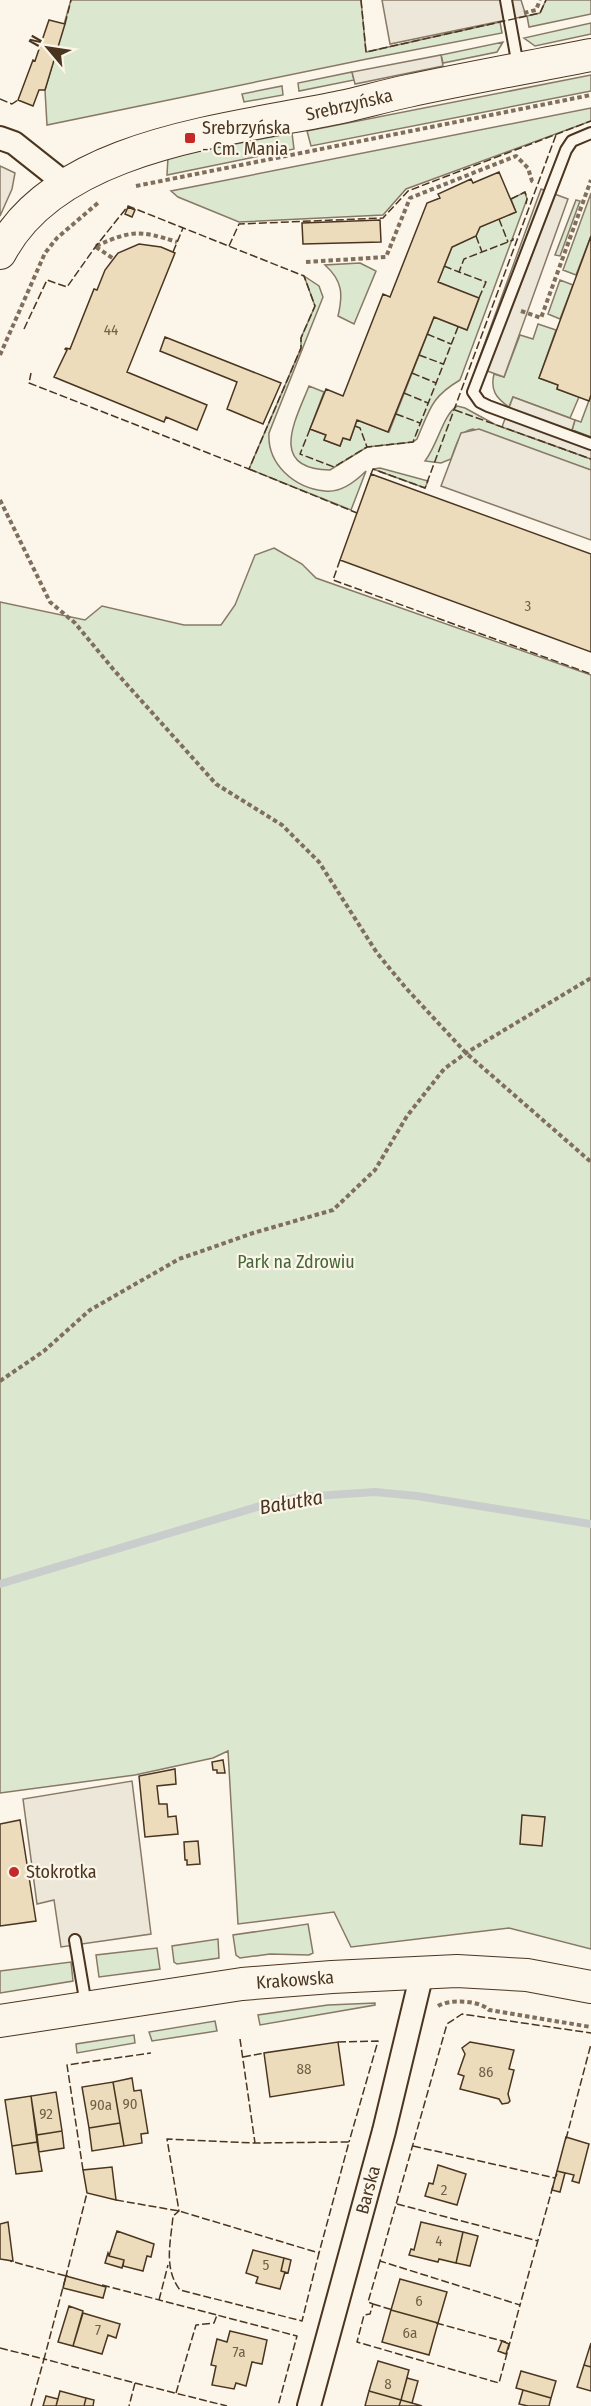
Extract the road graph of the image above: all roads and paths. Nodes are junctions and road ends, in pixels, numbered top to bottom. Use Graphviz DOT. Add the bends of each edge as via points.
graph roads {
  1 [pos="506,0"];
  2 [pos="591,55"];
  3 [pos="519,69"];
  4 [pos="591,95"];
  5 [pos="591,132"];
  6 [pos="0,138"];
  7 [pos="591,180"];
  8 [pos="67,185"];
  9 [pos="133,186"];
  10 [pos="531,193"];
  11 [pos="105,199"];
  12 [pos="177,242"];
  13 [pos="0,253"];
  14 [pos="114,259"];
  15 [pos="306,262"];
  16 [pos="507,306"];
  17 [pos="0,355"];
  18 [pos="591,444"];
  19 [pos="0,500"];
  20 [pos="591,978"];
  21 [pos="466,1053"];
  22 [pos="591,1162"];
  23 [pos="0,1381"];
  24 [pos="75,1940"];
  25 [pos="422,1973"];
  26 [pos="591,1987"];
  27 [pos="86,2008"];
  28 [pos="432,2009"];
  29 [pos="0,2021"];
  30 [pos="591,2027"];
  31 [pos="309,2406"];
  1 -- 3 [label="lane"];
  2 -- 3 [label="street, Srebrzyńska"];
  3 -- 8 [label="street, Srebrzyńska" via="159,145 117,159"];
  4 -- 9 [label="path"];
  5 -- 16 [label="lane" via="572,141 566,150"];
  6 -- 8 [label="street" via="14,143"];
  7 -- 16 [label="path" via="541,318"];
  8 -- 13 [label="street, Srebrzyńska" via="32,212"];
  10 -- 15 [label="path" via="535,182 516,156 410,198 386,257"];
  11 -- 17 [label="path" via="74,221 45,253"];
  12 -- 14 [label="path" via="130,232 96,246"];
  16 -- 18 [label="lane" via="473,392 476,397 488,406"];
  19 -- 21 [label="path" via="50,602 75,622 216,784 282,825 319,862 377,953"];
  20 -- 21 [label="path"];
  21 -- 22 [label="path"];
  21 -- 23 [label="path" via="444,1069 407,1116 375,1170 333,1210 179,1259 90,1310 44,1351"];
  24 -- 27 [label="lane"];
  25 -- 26 [label="street, Krakowska" via="507,1973"];
  25 -- 27 [label="street, Krakowska" via="259,1982"];
  25 -- 31 [label="street, Barska" via="384,2131"];
  27 -- 29 [label="street, Krakowska"];
  28 -- 30 [label="path" via="449,2002"];
}
